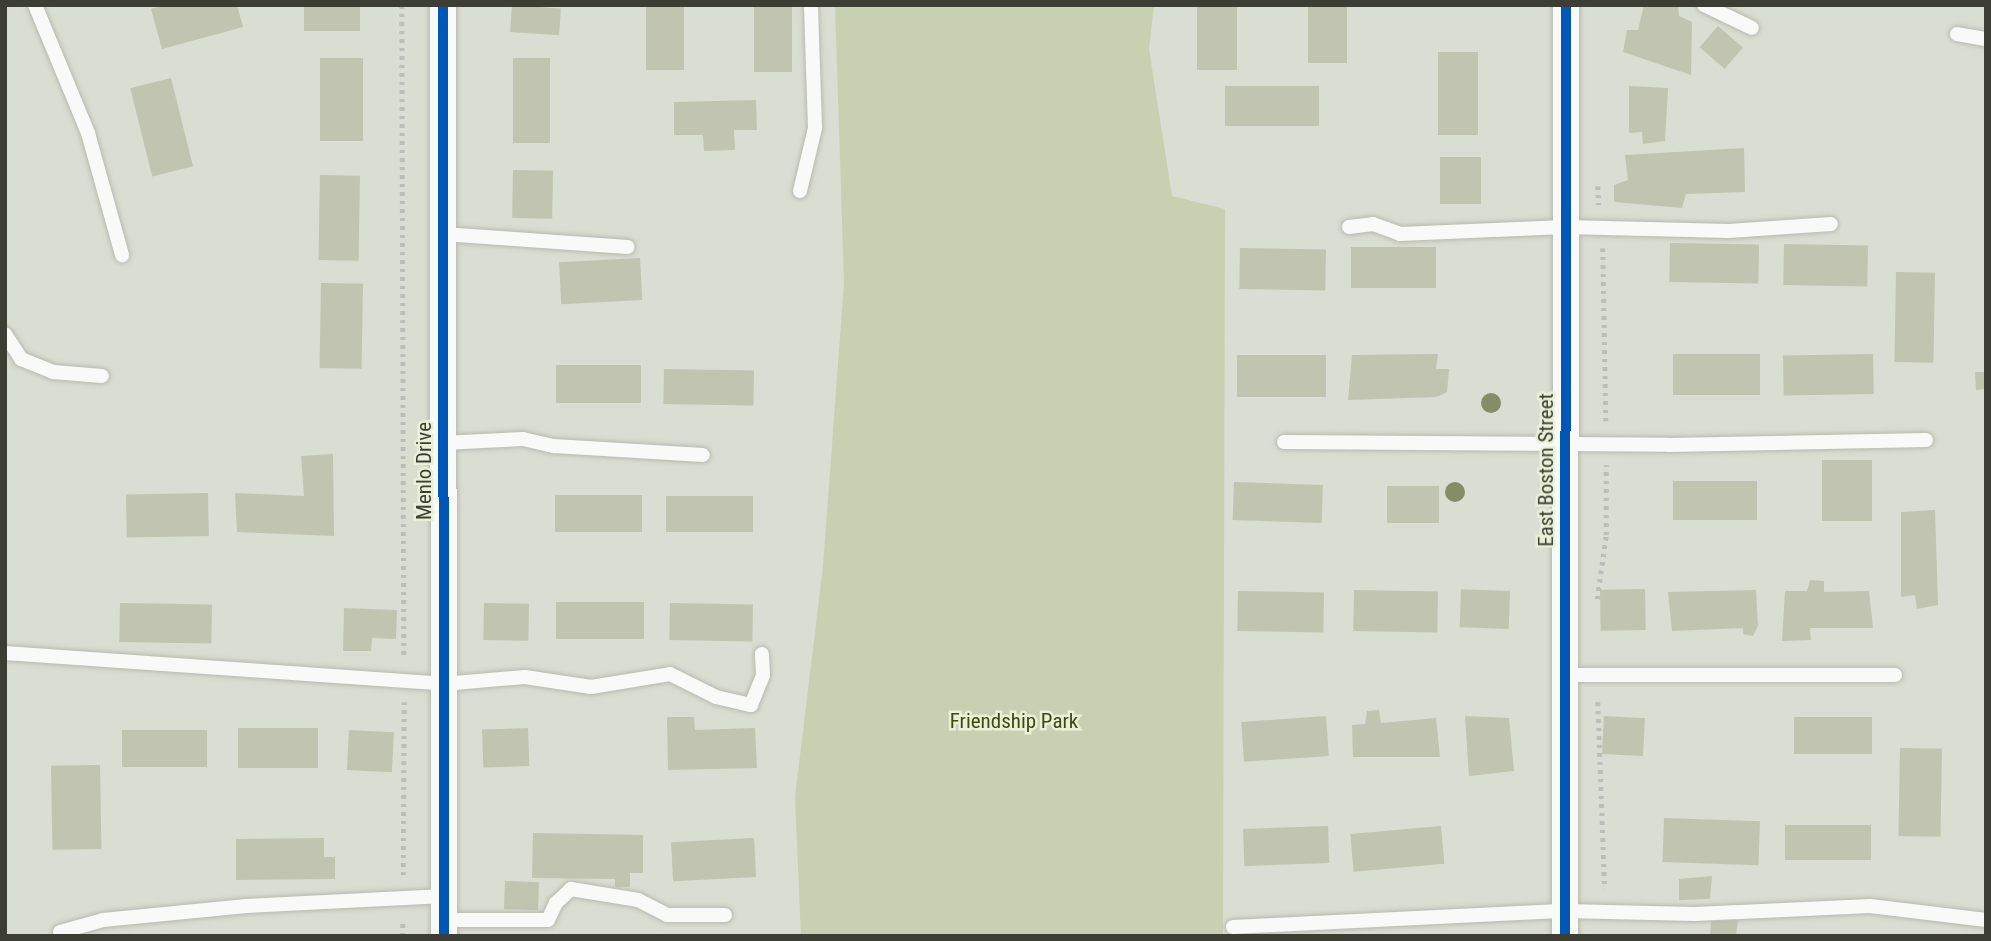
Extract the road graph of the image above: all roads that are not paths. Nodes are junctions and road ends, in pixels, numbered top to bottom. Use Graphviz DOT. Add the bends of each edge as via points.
graph roads {
  1 [pos="35,5"];
  2 [pos="443,5"];
  3 [pos="811,5"];
  4 [pos="1566,5"];
  5 [pos="1704,5"];
  6 [pos="1752,28"];
  7 [pos="1956,34"];
  8 [pos="1986,39"];
  9 [pos="800,191"];
  10 [pos="1831,225"];
  11 [pos="1565,226"];
  12 [pos="1349,227"];
  13 [pos="443,234"];
  14 [pos="628,247"];
  15 [pos="122,255"];
  16 [pos="5,334"];
  17 [pos="102,376"];
  18 [pos="1926,440"];
  19 [pos="1283,442"];
  20 [pos="443,443"];
  21 [pos="1566,443"];
  22 [pos="704,455"];
  23 [pos="5,653"];
  24 [pos="762,654"];
  25 [pos="1563,675"];
  26 [pos="1895,675"];
  27 [pos="443,684"];
  28 [pos="725,915"];
  29 [pos="445,917"];
  30 [pos="1986,920"];
  31 [pos="1565,923"];
  32 [pos="1233,927"];
  33 [pos="60,932"];
  1 -- 15 [label="lane" via="88,133"];
  2 -- 13 [label="street, Menlo Drive"];
  3 -- 9 [label="lane" via="816,128"];
  4 -- 11 [label="street, East Boston Street"];
  5 -- 6 [label="lane"];
  7 -- 8 [label="lane"];
  10 -- 11 [label="lane" via="1651,232"];
  11 -- 12 [label="lane" via="1400,234 1373,224"];
  11 -- 21 [label="street, East Boston Street"];
  13 -- 14 [label="lane"];
  13 -- 20 [label="street, Menlo Drive"];
  16 -- 17 [label="lane" via="21,359 52,372"];
  18 -- 21 [label="lane"];
  19 -- 21 [label="lane"];
  20 -- 22 [label="lane" via="523,439 554,446"];
  20 -- 27 [label="street, Menlo Drive"];
  21 -- 25 [label="street, East Boston Street"];
  23 -- 27 [label="lane"];
  24 -- 27 [label="lane" via="763,675 751,705 716,697 670,674 591,687 526,677"];
  25 -- 26 [label="lane"];
  25 -- 31 [label="street, East Boston Street"];
  27 -- 29 [label="street, Menlo Drive"];
  28 -- 29 [label="lane" via="667,915 638,900 571,890 556,903 548,920"];
  29 -- 33 [label="lane" via="403,898 116,919"];
  30 -- 31 [label="lane" via="1870,906"];
  31 -- 32 [label="lane"];
}
